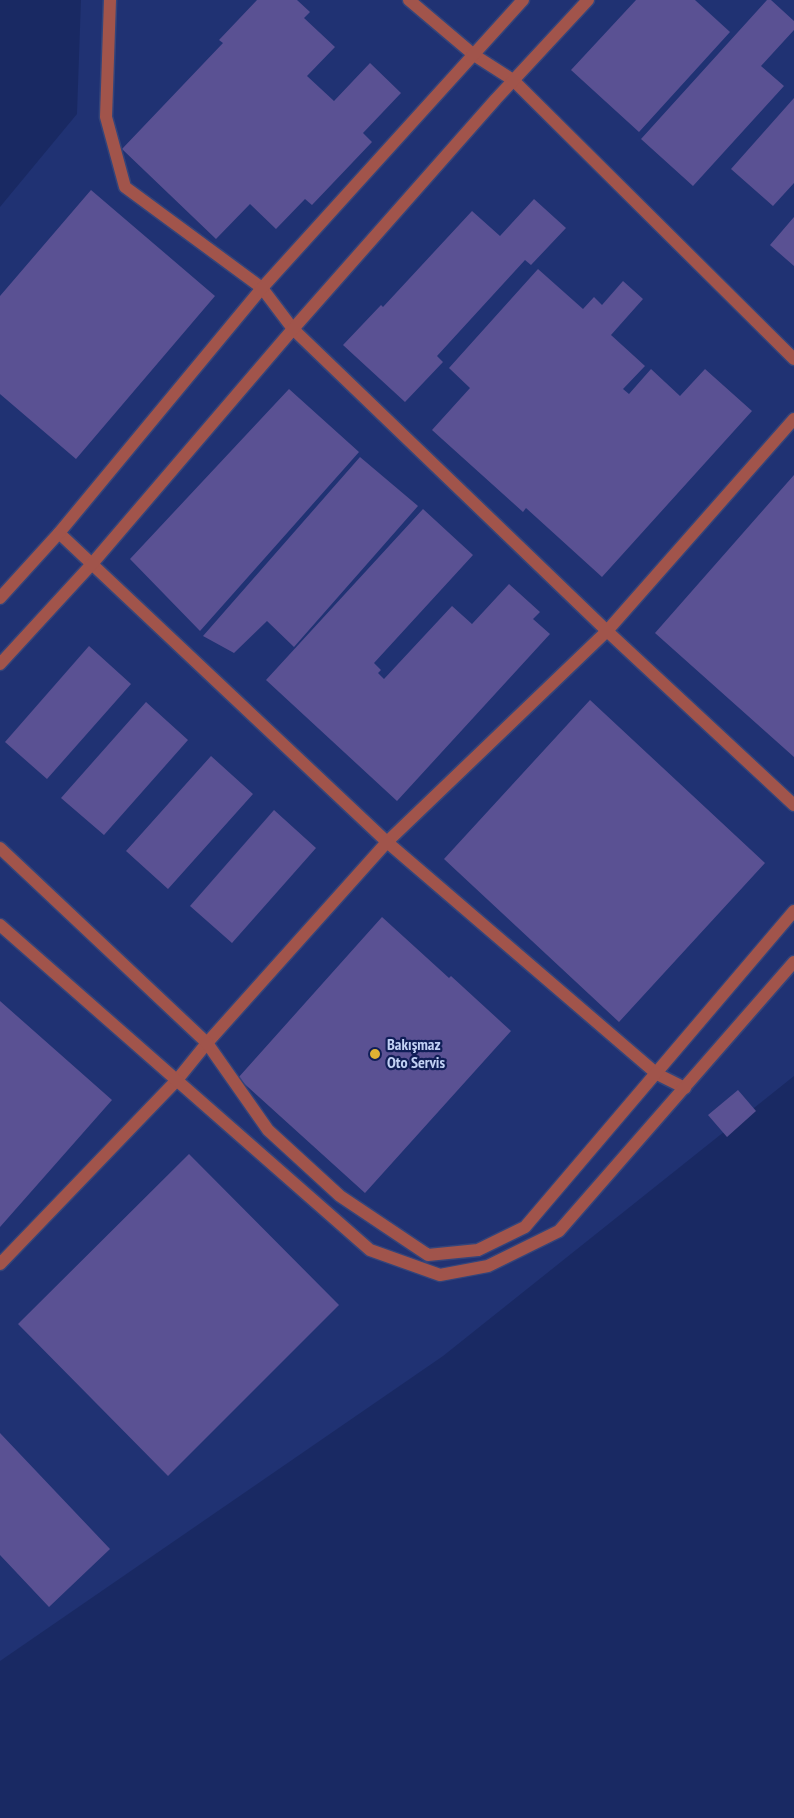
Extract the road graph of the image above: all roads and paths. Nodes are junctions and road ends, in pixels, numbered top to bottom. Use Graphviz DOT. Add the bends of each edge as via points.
graph roads {
  1 [pos="111,0"];
  2 [pos="409,0"];
  3 [pos="523,0"];
  4 [pos="588,0"];
  5 [pos="474,55"];
  6 [pos="513,80"];
  7 [pos="262,288"];
  8 [pos="293,329"];
  9 [pos="794,359"];
  10 [pos="794,419"];
  11 [pos="59,533"];
  12 [pos="91,565"];
  13 [pos="0,598"];
  14 [pos="607,631"];
  15 [pos="0,664"];
  16 [pos="794,806"];
  17 [pos="387,842"];
  18 [pos="0,848"];
  19 [pos="794,911"];
  20 [pos="0,925"];
  21 [pos="794,962"];
  22 [pos="207,1042"];
  23 [pos="657,1074"];
  24 [pos="177,1080"];
  25 [pos="685,1088"];
  26 [pos="0,1264"];
  1 -- 7 [label="street" via="106,117 125,187"];
  2 -- 5 [label="street"];
  3 -- 5 [label="street"];
  4 -- 6 [label="street"];
  5 -- 6 [label="street"];
  5 -- 7 [label="street"];
  6 -- 8 [label="street"];
  6 -- 9 [label="street"];
  7 -- 8 [label="street"];
  7 -- 11 [label="street"];
  8 -- 12 [label="street"];
  8 -- 14 [label="street"];
  10 -- 14 [label="street"];
  11 -- 12 [label="street"];
  11 -- 13 [label="street"];
  12 -- 15 [label="street"];
  12 -- 17 [label="street"];
  14 -- 16 [label="street"];
  14 -- 17 [label="street"];
  17 -- 22 [label="street"];
  17 -- 23 [label="street"];
  18 -- 22 [label="street"];
  19 -- 23 [label="street"];
  20 -- 24 [label="street"];
  21 -- 25 [label="street"];
  22 -- 23 [label="street" via="268,1130 340,1196 428,1255 478,1250 525,1227"];
  22 -- 24 [label="street"];
  23 -- 25 [label="street"];
  24 -- 25 [label="street" via="370,1250 440,1275 488,1266 560,1231"];
  24 -- 26 [label="street"];
}
